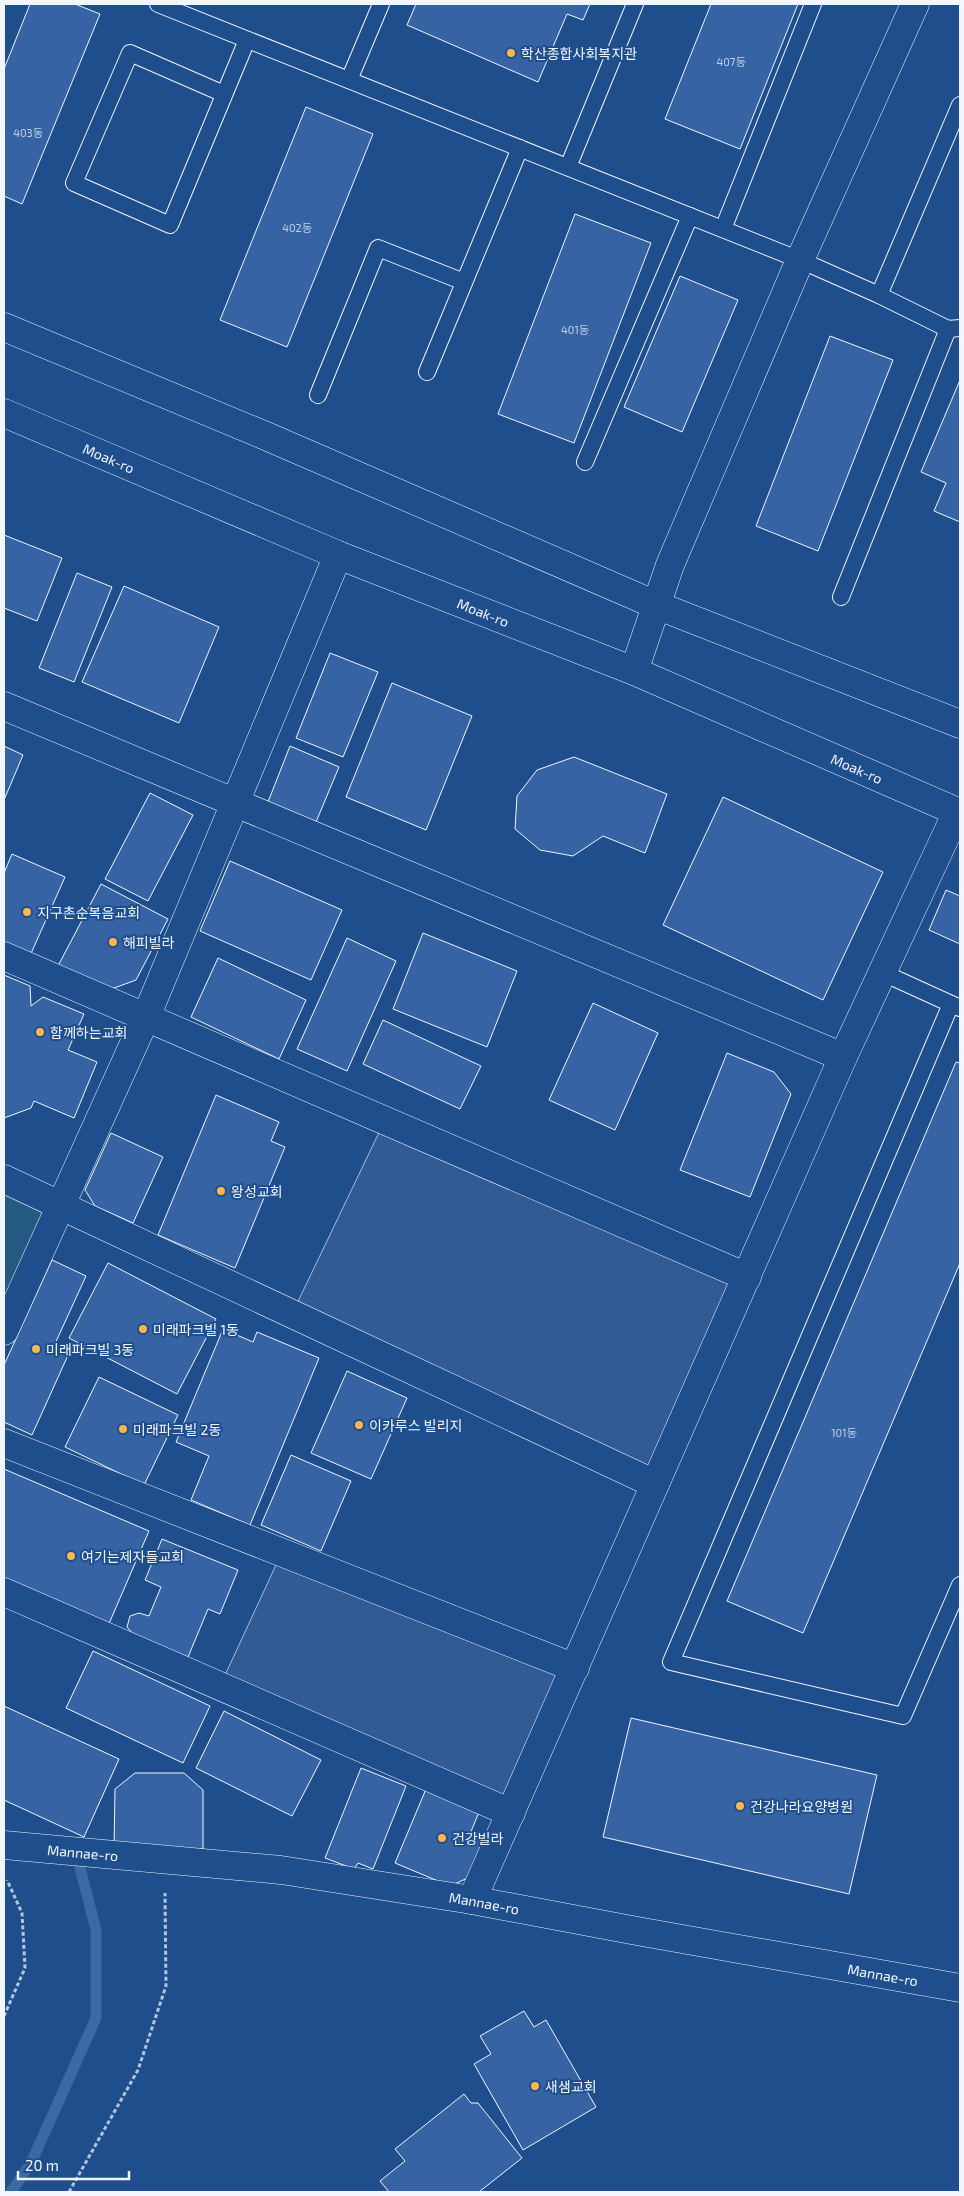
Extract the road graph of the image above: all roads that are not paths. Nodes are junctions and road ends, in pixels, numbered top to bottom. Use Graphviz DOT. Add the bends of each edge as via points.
graph roads {
  1 [pos="158,4"];
  2 [pos="381,4"];
  3 [pos="635,4"];
  4 [pos="813,4"];
  5 [pos="914,4"];
  6 [pos="176,8"];
  7 [pos="247,40"];
  8 [pos="349,80"];
  9 [pos="224,94"];
  10 [pos="960,104"];
  11 [pos="520,148"];
  12 [pos="568,167"];
  13 [pos="690,216"];
  14 [pos="723,229"];
  15 [pos="800,260"];
  16 [pos="464,282"];
  17 [pos="879,295"];
  18 [pos="4,327"];
  19 [pos="954,329"];
  20 [pos="427,372"];
  21 [pos="318,395"];
  22 [pos="4,413"];
  23 [pos="585,462"];
  24 [pos="338,555"];
  25 [pos="841,597"];
  26 [pos="656,605"];
  27 [pos="634,671"];
  28 [pos="4,706"];
  29 [pos="960,724"];
  30 [pos="235,805"];
  31 [pos="958,813"];
  32 [pos="4,956"];
  33 [pos="881,972"];
  34 [pos="956,1006"];
  35 [pos="146,1017"];
  36 [pos="843,1057"];
  37 [pos="4,1179"];
  38 [pos="60,1205"];
  39 [pos="747,1277"];
  40 [pos="4,1331"];
  41 [pos="4,1443"];
  42 [pos="655,1484"];
  43 [pos="960,1585"];
  44 [pos="4,1592"];
  45 [pos="575,1668"];
  46 [pos="511,1812"];
  47 [pos="4,1846"];
  48 [pos="472,1900"];
  49 [pos="960,1988"];
  1 -- 6 [label="lane"];
  2 -- 8 [label="lane"];
  3 -- 12 [label="lane"];
  4 -- 14 [label="lane"];
  5 -- 15 [label="street"];
  6 -- 7 [label="lane"];
  7 -- 8 [label="lane"];
  7 -- 9 [label="lane"];
  8 -- 11 [label="lane"];
  9 -- 9 [label="lane" via="170,226 74,183 130,53"];
  10 -- 17 [label="lane"];
  11 -- 12 [label="lane"];
  11 -- 16 [label="lane"];
  12 -- 13 [label="lane"];
  13 -- 14 [label="lane"];
  13 -- 23 [label="lane"];
  14 -- 15 [label="lane"];
  15 -- 17 [label="lane"];
  15 -- 26 [label="street"];
  16 -- 20 [label="lane"];
  16 -- 21 [label="lane" via="378,248"];
  17 -- 19 [label="lane"];
  18 -- 26 [label="street" via="257,432"];
  19 -- 25 [label="lane"];
  22 -- 24 [label="street, Moak-ro"];
  24 -- 27 [label="street, Moak-ro"];
  24 -- 30 [label="street"];
  26 -- 27 [label="street"];
  26 -- 29 [label="street"];
  27 -- 31 [label="street, Moak-ro"];
  28 -- 30 [label="street"];
  30 -- 35 [label="street"];
  30 -- 36 [label="street"];
  31 -- 33 [label="street"];
  32 -- 35 [label="street"];
  33 -- 34 [label="lane"];
  33 -- 36 [label="street"];
  34 -- 43 [label="lane" via="671,1662 903,1716"];
  35 -- 38 [label="street"];
  35 -- 39 [label="street"];
  36 -- 39 [label="street"];
  37 -- 38 [label="street"];
  38 -- 40 [label="street"];
  38 -- 42 [label="street"];
  39 -- 42 [label="street"];
  41 -- 45 [label="street"];
  42 -- 45 [label="street"];
  44 -- 46 [label="street"];
  45 -- 46 [label="street"];
  46 -- 48 [label="street"];
  47 -- 48 [label="street, Mannae-ro" via="281,1870"];
  48 -- 49 [label="street, Mannae-ro"];
}
